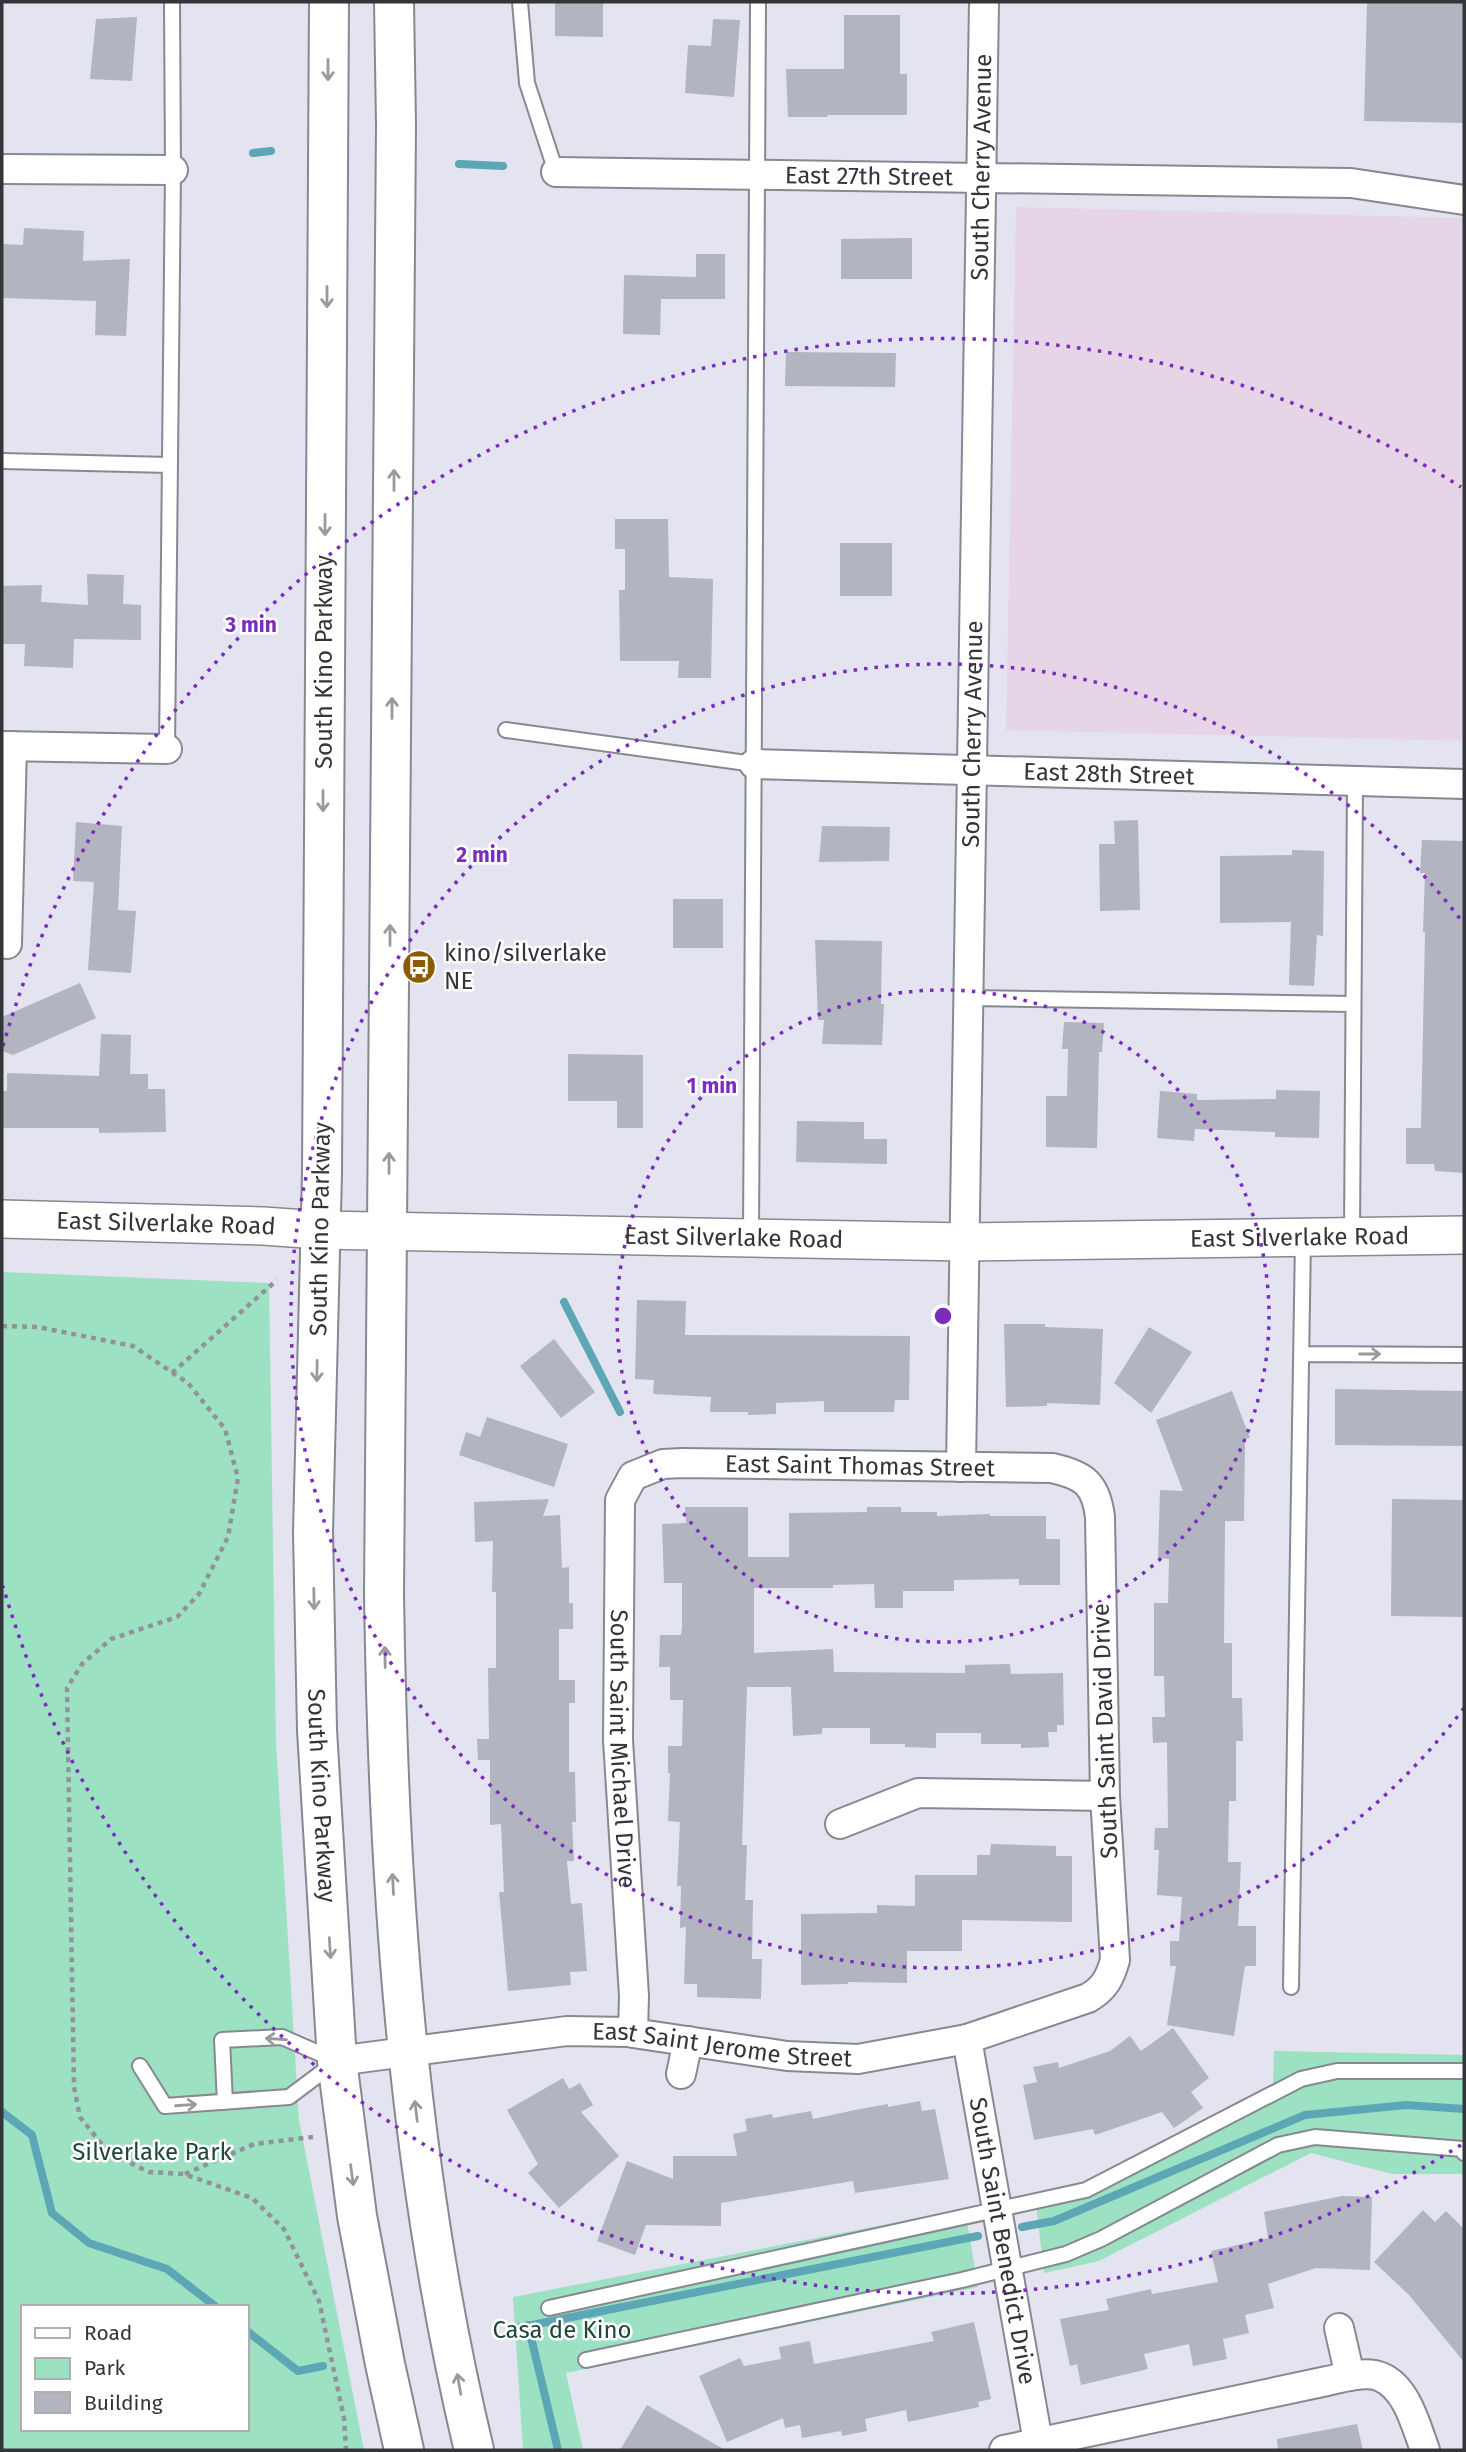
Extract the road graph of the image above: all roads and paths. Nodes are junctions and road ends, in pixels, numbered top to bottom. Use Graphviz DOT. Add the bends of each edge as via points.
graph roads {
  1 [pos="172,2"];
  2 [pos="329,2"];
  3 [pos="394,2"];
  4 [pos="520,2"];
  5 [pos="758,2"];
  6 [pos="984,2"];
  7 [pos="2,169"];
  8 [pos="173,170"];
  9 [pos="556,172"];
  10 [pos="758,175"];
  11 [pos="982,178"];
  12 [pos="1464,200"];
  13 [pos="2,461"];
  14 [pos="170,465"];
  15 [pos="506,730"];
  16 [pos="7,746"];
  17 [pos="167,749"];
  18 [pos="754,764"];
  19 [pos="973,771"];
  20 [pos="1354,781"];
  21 [pos="1464,784"];
  22 [pos="7,944"];
  23 [pos="969,998"];
  24 [pos="1353,1004"];
  25 [pos="2,1219"];
  26 [pos="320,1230"];
  27 [pos="388,1231"];
  28 [pos="1464,1234"];
  29 [pos="1352,1236"];
  30 [pos="1304,1237"];
  31 [pos="751,1238"];
  32 [pos="965,1242"];
  33 [pos="278,1280"];
  34 [pos="2,1326"];
  35 [pos="1302,1354"];
  36 [pos="1464,1355"];
  37 [pos="172,1373"];
  38 [pos="961,1467"];
  39 [pos="633,1468"];
  40 [pos="1087,1468"];
  41 [pos="1105,1796"];
  42 [pos="840,1824"];
  43 [pos="1291,1987"];
  44 [pos="1102,1990"];
  45 [pos="633,2033"];
  46 [pos="967,2039"];
  47 [pos="688,2041"];
  48 [pos="409,2051"];
  49 [pos="337,2061"];
  50 [pos="140,2066"];
  51 [pos="1462,2071"];
  52 [pos="681,2074"];
  53 [pos="225,2102"];
  54 [pos="313,2137"];
  55 [pos="1464,2153"];
  56 [pos="184,2174"];
  57 [pos="997,2210"];
  58 [pos="1007,2269"];
  59 [pos="549,2308"];
  60 [pos="1339,2328"];
  61 [pos="586,2360"];
  62 [pos="1350,2376"];
  63 [pos="1038,2442"];
  64 [pos="346,2450"];
  65 [pos="404,2450"];
  66 [pos="474,2450"];
  67 [pos="1004,2450"];
  68 [pos="1425,2450"];
  1 -- 8 [label="lane"];
  2 -- 26 [label="main road, South Kino Parkway, one-way"];
  27 -- 3 [label="main road, one-way"];
  4 -- 9 [label="lane" via="527,83"];
  5 -- 10 [label="lane"];
  6 -- 11 [label="street, South Cherry Avenue"];
  7 -- 8 [label="street"];
  8 -- 14 [label="lane"];
  9 -- 10 [label="street, East 27th Street"];
  10 -- 11 [label="street, East 27th Street"];
  10 -- 18 [label="lane"];
  11 -- 12 [label="street, East 27th Street" via="1352,183"];
  11 -- 19 [label="street, South Cherry Avenue"];
  13 -- 14 [label="lane"];
  14 -- 17 [label="lane"];
  15 -- 18 [label="lane"];
  16 -- 17 [label="street"];
  16 -- 22 [label="street"];
  18 -- 19 [label="street, East 28th Street"];
  18 -- 31 [label="lane"];
  19 -- 20 [label="street, East 28th Street"];
  19 -- 23 [label="street, South Cherry Avenue"];
  20 -- 21 [label="street, East 28th Street"];
  20 -- 24 [label="lane"];
  23 -- 24 [label="lane"];
  23 -- 32 [label="street, South Cherry Avenue"];
  24 -- 29 [label="lane"];
  25 -- 26 [label="street, East Silverlake Road"];
  26 -- 27 [label="street, East Silverlake Road"];
  26 -- 49 [label="main road, South Kino Parkway, one-way" via="313,1532 317,1730"];
  27 -- 31 [label="street, East Silverlake Road"];
  48 -- 27 [label="main road, one-way" via="395,1913 386,1745"];
  28 -- 29 [label="street, East Silverlake Road"];
  29 -- 30 [label="street, East Silverlake Road"];
  30 -- 32 [label="street, East Silverlake Road"];
  30 -- 35 [label="lane"];
  31 -- 32 [label="street, East Silverlake Road"];
  32 -- 38 [label="street, South Cherry Avenue"];
  33 -- 37 [label="path"];
  34 -- 37 [label="path" via="38,1327 133,1346"];
  35 -- 36 [label="lane, one-way"];
  35 -- 43 [label="lane"];
  37 -- 56 [label="path" via="188,1383 225,1429 237,1478 228,1537 199,1594 177,1617 111,1639 82,1664 67,1688 67,1702 74,2087 80,2117 108,2152 149,2172"];
  38 -- 39 [label="street, East Saint Thomas Street" via="682,1463"];
  38 -- 40 [label="street, East Saint Thomas Street"];
  39 -- 45 [label="street, South Saint Michael Drive" via="620,1500 618,1713"];
  40 -- 41 [label="street, South Saint David Drive" via="1100,1517"];
  41 -- 42 [label="street" via="918,1793"];
  41 -- 44 [label="street, South Saint David Drive" via="1115,1960"];
  44 -- 46 [label="street, East Saint Jerome Street"];
  45 -- 47 [label="street, East Saint Jerome Street"];
  45 -- 48 [label="street, East Saint Jerome Street" via="566,2031"];
  46 -- 47 [label="street, East Saint Jerome Street" via="858,2059 787,2056"];
  46 -- 57 [label="street, South Saint Benedict Drive"];
  47 -- 52 [label="street"];
  48 -- 49 [label="street, East Saint Jerome Street"];
  66 -- 48 [label="main road, one-way" via="427,2202"];
  49 -- 53 [label="lane" via="289,2097"];
  49 -- 53 [label="lane, one-way" via="282,2037 222,2040"];
  49 -- 65 [label="main road, South Kino Parkway, one-way" via="357,2216"];
  50 -- 53 [label="lane, one-way" via="165,2106"];
  51 -- 57 [label="lane" via="1337,2071 1301,2080 1086,2190"];
  54 -- 56 [label="path" via="254,2144"];
  55 -- 58 [label="lane" via="1463,2149 1315,2137 1278,2145 1101,2239 1066,2254"];
  56 -- 64 [label="path" via="252,2198 284,2230 319,2301 344,2418"];
  57 -- 58 [label="street, South Saint Benedict Drive"];
  57 -- 59 [label="lane"];
  58 -- 61 [label="lane"];
  58 -- 63 [label="street, South Saint Benedict Drive"];
  60 -- 62 [label="street"];
  62 -- 63 [label="street"];
  62 -- 68 [label="street" via="1380,2376 1396,2388"];
  63 -- 67 [label="street"];
}
